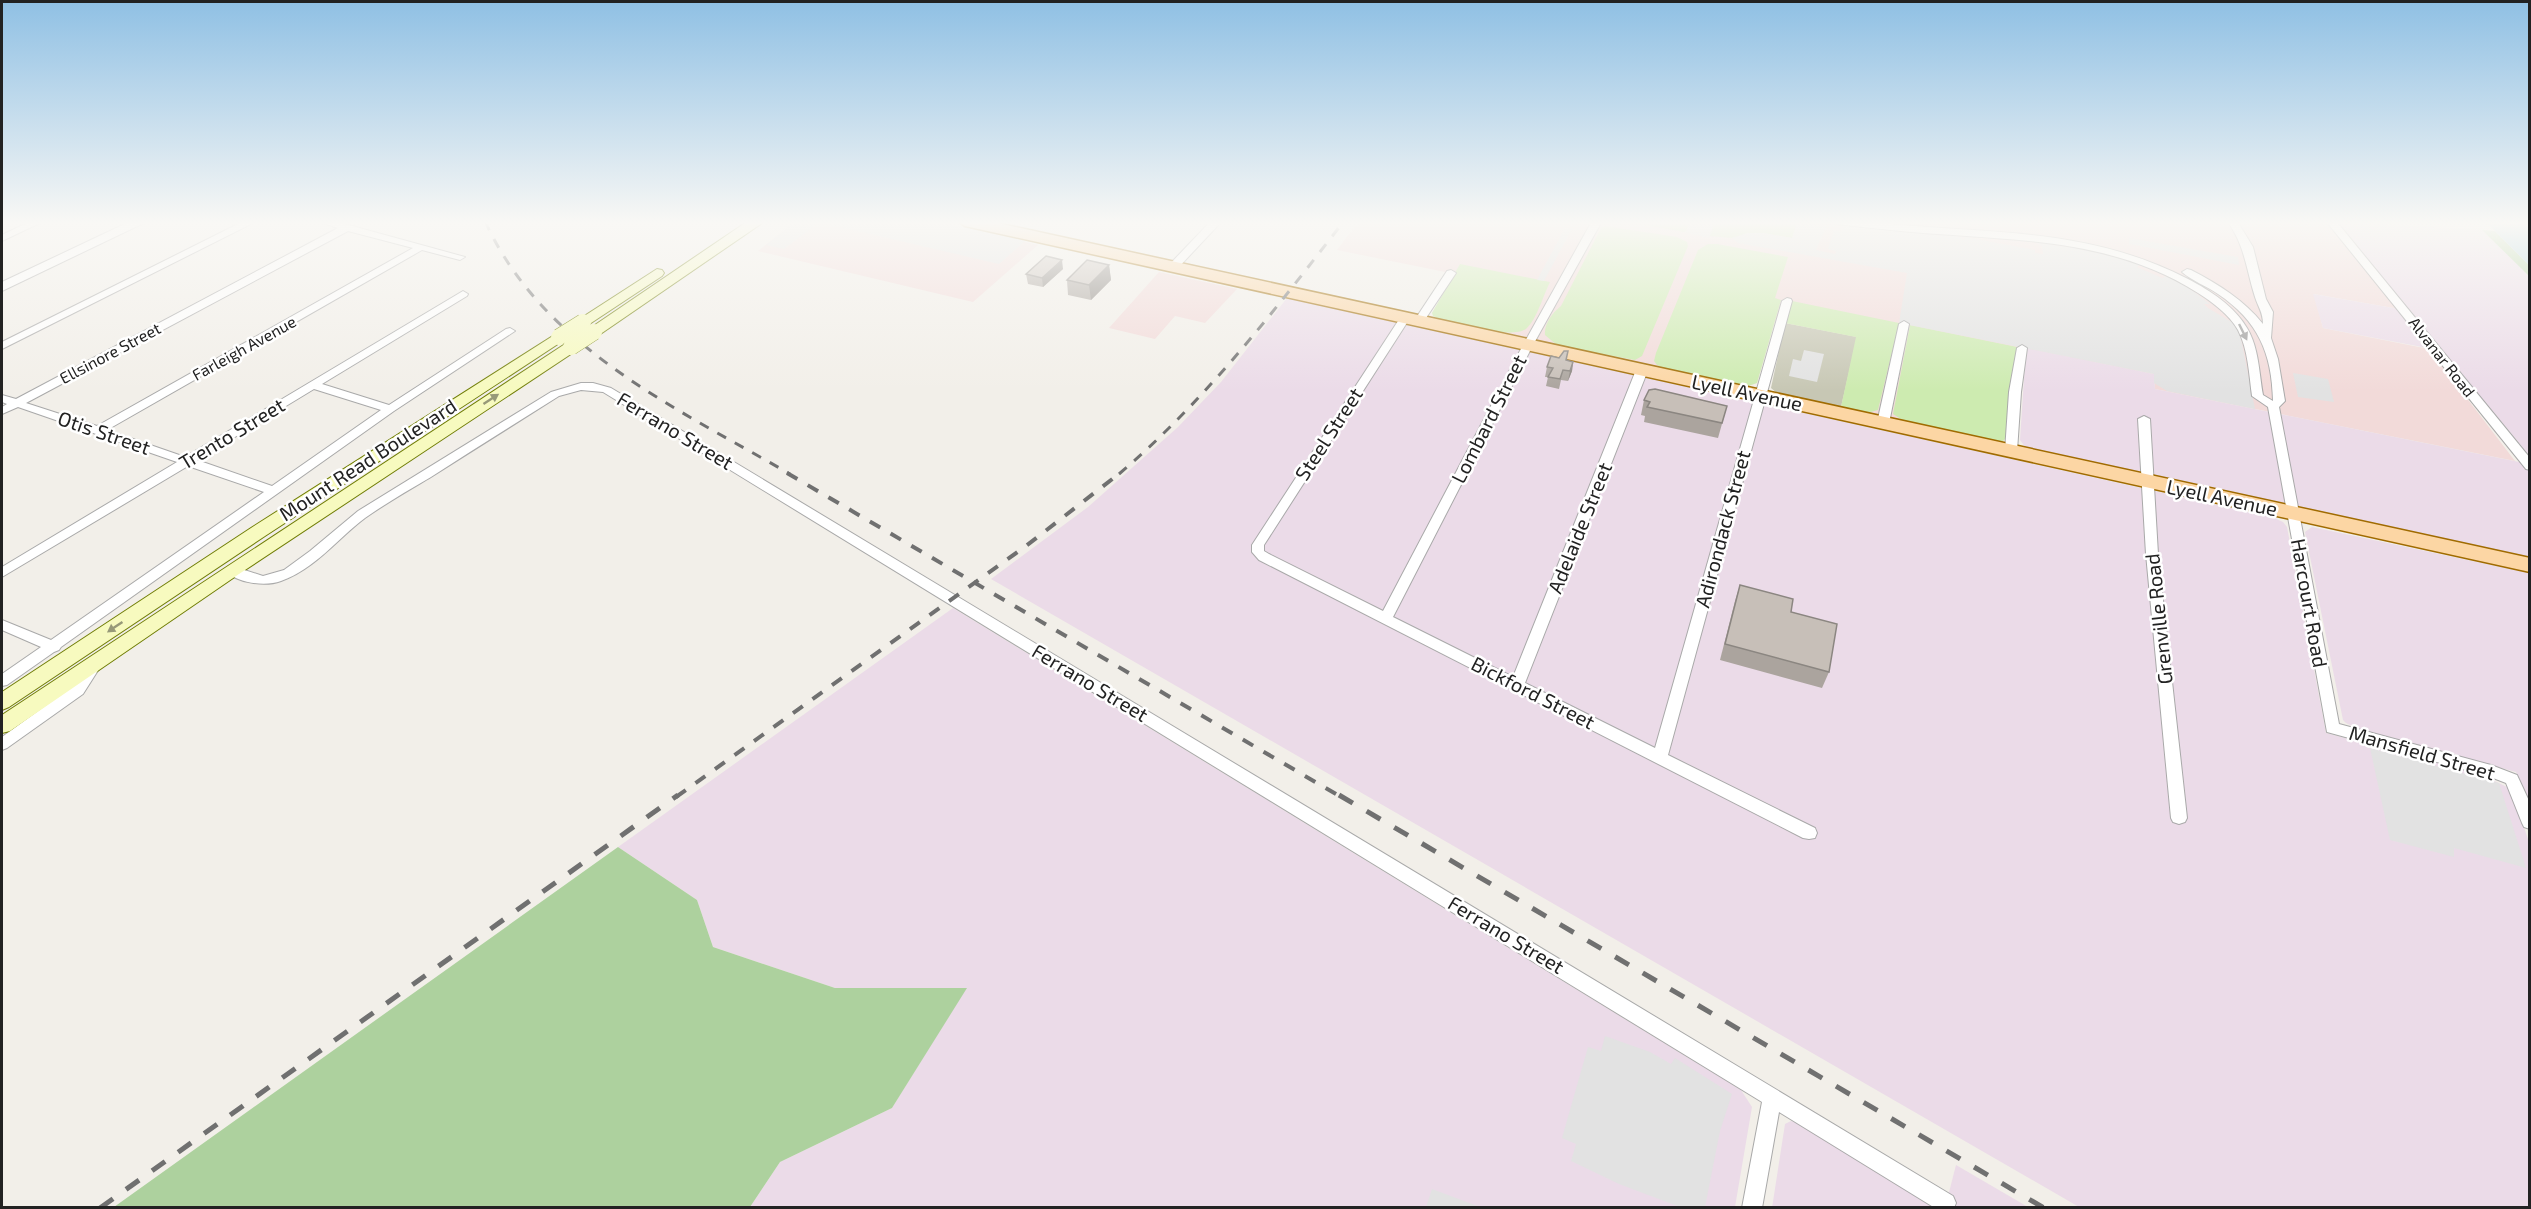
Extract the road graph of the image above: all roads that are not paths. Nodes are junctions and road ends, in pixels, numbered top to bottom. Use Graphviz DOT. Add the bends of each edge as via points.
graph roads {
  1 [pos="22,277"];
  2 [pos="139,277"];
  3 [pos="255,277"];
  4 [pos="368,277"];
  5 [pos="658,277"];
  6 [pos="668,277"];
  7 [pos="1220,277"];
  8 [pos="1447,277"];
  9 [pos="1566,277"];
  10 [pos="2179,277"];
  11 [pos="2196,277"];
  12 [pos="2256,277"];
  13 [pos="2377,277"];
  14 [pos="2,287"];
  15 [pos="463,294"];
  16 [pos="2260,299"];
  17 [pos="1787,301"];
  18 [pos="2243,310"];
  19 [pos="2231,314"];
  20 [pos="1412,320"];
  21 [pos="1904,324"];
  22 [pos="589,327"];
  23 [pos="510,331"];
  24 [pos="2266,338"];
  25 [pos="565,342"];
  26 [pos="1528,345"];
  27 [pos="2,346"];
  28 [pos="2022,348"];
  29 [pos="1642,370"];
  30 [pos="314,385"];
  31 [pos="1759,396"];
  32 [pos="2,398"];
  33 [pos="16,403"];
  34 [pos="2273,406"];
  35 [pos="390,410"];
  36 [pos="2,411"];
  37 [pos="2144,419"];
  38 [pos="1883,423"];
  39 [pos="97,431"];
  40 [pos="2012,451"];
  41 [pos="187,461"];
  42 [pos="2529,465"];
  43 [pos="2148,481"];
  44 [pos="274,491"];
  45 [pos="2293,513"];
  46 [pos="258,532"];
  47 [pos="1258,552"];
  48 [pos="2529,565"];
  49 [pos="232,570"];
  50 [pos="2,573"];
  51 [pos="163,595"];
  52 [pos="1386,618"];
  53 [pos="2,625"];
  54 [pos="54,647"];
  55 [pos="98,659"];
  56 [pos="2,681"];
  57 [pos="1517,686"];
  58 [pos="2,702"];
  59 [pos="2,725"];
  60 [pos="2332,728"];
  61 [pos="2,744"];
  62 [pos="1660,758"];
  63 [pos="2179,818"];
  64 [pos="2529,823"];
  65 [pos="1809,833"];
  66 [pos="1772,1097"];
  67 [pos="1946,1203"];
  68 [pos="1752,1208"];
  1 -- 14 [label="street"];
  2 -- 27 [label="street"];
  3 -- 33 [label="street, Ellsinore Street"];
  4 -- 39 [label="street, Farleigh Avenue"];
  5 -- 22 [label="main road, Mount Read Boulevard"];
  6 -- 22 [label="main road, Mount Read Boulevard"];
  7 -- 20 [label="main road, Lyell Avenue"];
  8 -- 20 [label="street, Steel Street"];
  9 -- 26 [label="street, Lombard Street"];
  10 -- 19 [label="street"];
  11 -- 18 [label="street"];
  12 -- 16 [label="street"];
  13 -- 42 [label="street, Alvanar Road"];
  15 -- 30 [label="street, Trento Street"];
  16 -- 18 [label="street"];
  16 -- 24 [label="street" via="2267,309"];
  17 -- 31 [label="street, Adirondack Street"];
  18 -- 19 [label="street"];
  18 -- 24 [label="street"];
  19 -- 34 [label="street, one-way" via="2248,340 2258,396"];
  20 -- 26 [label="main road, Lyell Avenue"];
  20 -- 47 [label="street, Steel Street" via="1258,545"];
  21 -- 38 [label="street"];
  22 -- 25 [label="main road, Mount Read Boulevard, bridge"];
  23 -- 35 [label="street, Mount Read Boulevard"];
  24 -- 34 [label="street" via="2279,400"];
  25 -- 46 [label="main road, Mount Read Boulevard"];
  49 -- 25 [label="main road, Mount Read Boulevard, one-way"];
  26 -- 29 [label="main road, Lyell Avenue"];
  26 -- 52 [label="street, Lombard Street"];
  28 -- 40 [label="street"];
  29 -- 31 [label="main road, Lyell Avenue"];
  29 -- 57 [label="street, Adelaide Street"];
  30 -- 35 [label="street"];
  30 -- 41 [label="street, Trento Street"];
  31 -- 38 [label="main road, Lyell Avenue"];
  31 -- 62 [label="street, Adirondack Street"];
  32 -- 33 [label="street, Otis Street"];
  33 -- 36 [label="street, Ellsinore Street"];
  33 -- 39 [label="street, Otis Street"];
  34 -- 45 [label="street, Harcourt Road"];
  35 -- 44 [label="street, Mount Read Boulevard"];
  37 -- 43 [label="street, Grenville Road"];
  38 -- 40 [label="main road, Lyell Avenue"];
  39 -- 41 [label="street, Otis Street"];
  40 -- 43 [label="main road, Lyell Avenue"];
  41 -- 44 [label="street, Otis Street"];
  41 -- 50 [label="street, Trento Street"];
  43 -- 45 [label="main road, Lyell Avenue"];
  43 -- 63 [label="street, Grenville Road" via="2151,554"];
  44 -- 54 [label="street, Mount Read Boulevard"];
  45 -- 48 [label="main road, Lyell Avenue"];
  45 -- 60 [label="street, Harcourt Road"];
  46 -- 49 [label="main road" via="238,553"];
  46 -- 51 [label="main road, Mount Read Boulevard"];
  47 -- 52 [label="street, Bickford Street"];
  49 -- 51 [label="main road"];
  49 -- 55 [label="main road, Mount Read Boulevard"];
  49 -- 66 [label="street, Ferrano Street" via="259,580 294,571 362,514 544,400 567,388 595,386 615,394"];
  51 -- 58 [label="main road, Mount Read Boulevard, one-way"];
  52 -- 57 [label="street, Bickford Street"];
  53 -- 54 [label="street"];
  54 -- 56 [label="street, Mount Read Boulevard"];
  55 -- 59 [label="main road, Mount Read Boulevard"];
  55 -- 61 [label="street, Mount Read Boulevard" via="78,690"];
  57 -- 62 [label="street, Bickford Street"];
  60 -- 64 [label="street, Mansfield Street" via="2512,779"];
  62 -- 65 [label="street, Bickford Street"];
  66 -- 67 [label="street, Ferrano Street"];
  66 -- 68 [label="street"];
}
